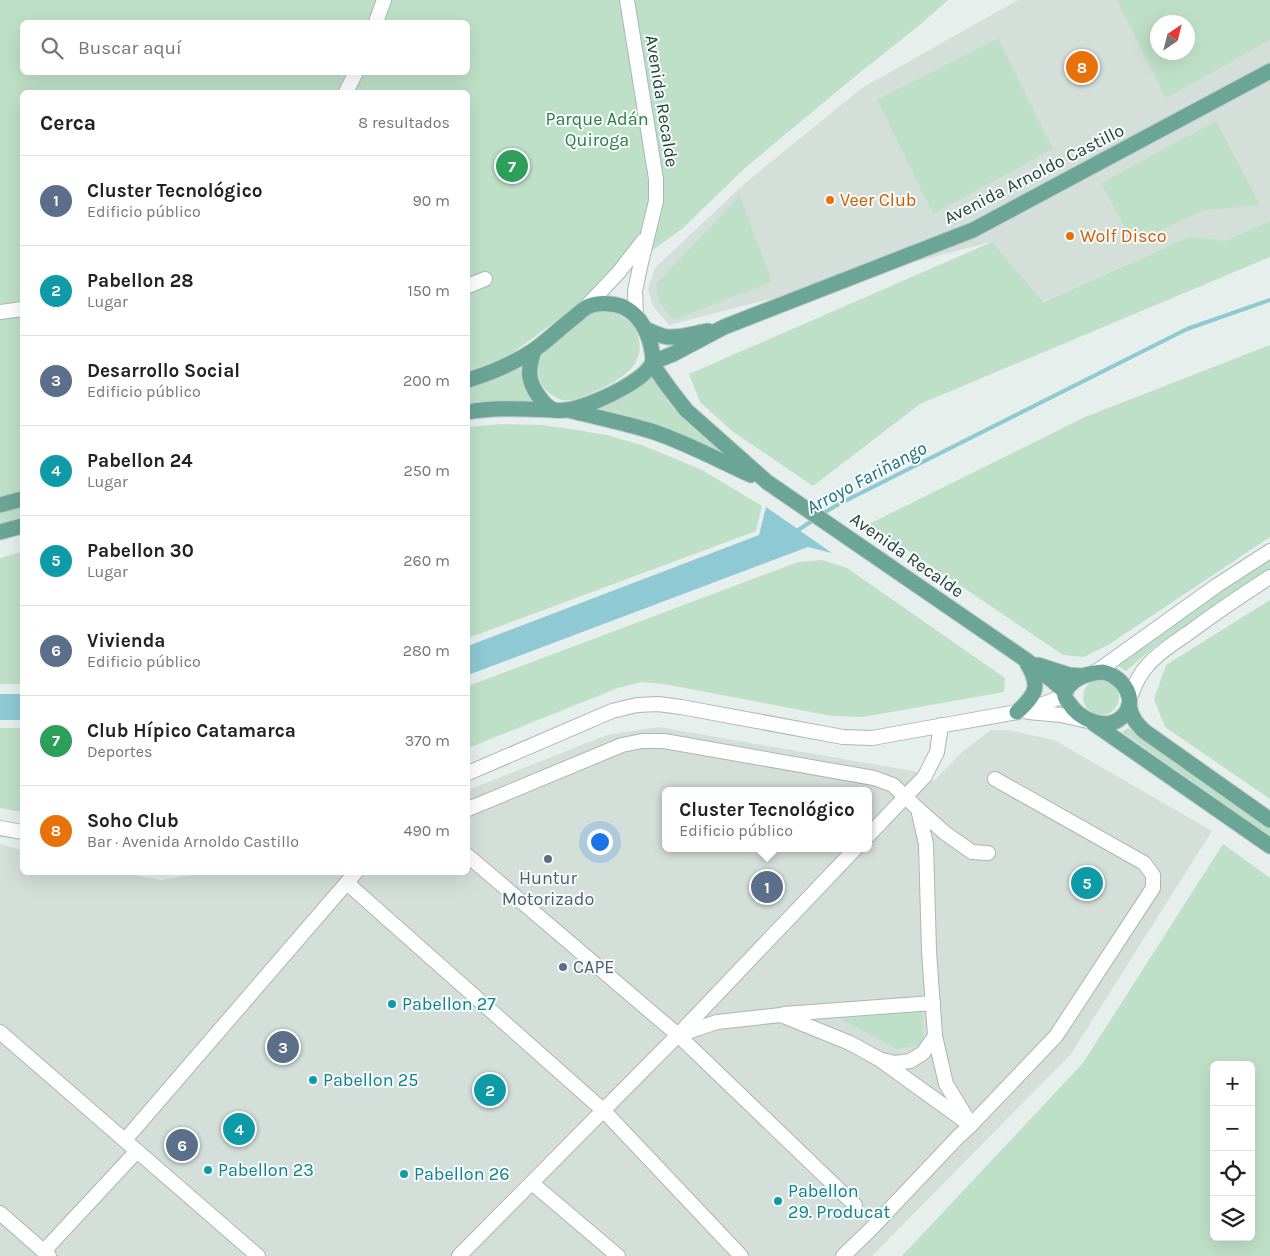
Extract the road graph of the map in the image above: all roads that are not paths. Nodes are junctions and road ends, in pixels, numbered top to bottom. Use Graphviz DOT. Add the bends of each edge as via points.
graph roads {
  1 [pos="384,0"];
  2 [pos="627,0"];
  3 [pos="377,20"];
  4 [pos="1270,71"];
  5 [pos="354,75"];
  6 [pos="347,90"];
  7 [pos="647,237"];
  8 [pos="485,279"];
  9 [pos="470,285"];
  10 [pos="20,309"];
  11 [pos="584,309"];
  12 [pos="0,312"];
  13 [pos="636,316"];
  14 [pos="724,327"];
  15 [pos="645,329"];
  16 [pos="534,350"];
  17 [pos="652,363"];
  18 [pos="470,379"];
  19 [pos="559,410"];
  20 [pos="470,412"];
  21 [pos="767,482"];
  22 [pos="20,500"];
  23 [pos="0,505"];
  24 [pos="20,527"];
  25 [pos="0,532"];
  26 [pos="1270,551"];
  27 [pos="1270,577"];
  28 [pos="1026,660"];
  29 [pos="1088,674"];
  30 [pos="1065,694"];
  31 [pos="1129,702"];
  32 [pos="1017,712"];
  33 [pos="1091,722"];
  34 [pos="941,725"];
  35 [pos="470,773"];
  36 [pos="995,779"];
  37 [pos="906,797"];
  38 [pos="470,809"];
  39 [pos="918,809"];
  40 [pos="1270,820"];
  41 [pos="0,828"];
  42 [pos="20,832"];
  43 [pos="872,832"];
  44 [pos="1270,846"];
  45 [pos="852,852"];
  46 [pos="988,853"];
  47 [pos="470,858"];
  48 [pos="352,878"];
  49 [pos="933,1003"];
  50 [pos="780,1015"];
  51 [pos="0,1032"];
  52 [pos="678,1035"];
  53 [pos="935,1036"];
  54 [pos="879,1059"];
  55 [pos="604,1111"];
  56 [pos="971,1125"];
  57 [pos="125,1140"];
  58 [pos="137,1150"];
  59 [pos="532,1183"];
  60 [pos="855,1205"];
  61 [pos="0,1213"];
  62 [pos="46,1254"];
  63 [pos="258,1256"];
  64 [pos="459,1256"];
  65 [pos="618,1256"];
  66 [pos="741,1256"];
  67 [pos="843,1256"];
  1 -- 3 [label="street"];
  2 -- 7 [label="street, Avenida Recalde" via="656,179 656,201"];
  4 -- 14 [label="main road, Avenida Arnoldo Castillo" via="972,230"];
  5 -- 6 [label="street"];
  7 -- 11 [label="street, Avenida Recalde"];
  7 -- 13 [label="street, Avenida Recalde" via="636,292"];
  8 -- 9 [label="street"];
  10 -- 12 [label="street"];
  11 -- 13 [label="main road" via="603,303 615,304"];
  11 -- 16 [label="main road"];
  13 -- 15 [label="main road"];
  14 -- 15 [label="main road, Avenida Arnoldo Castillo" via="678,337"];
  14 -- 17 [label="main road, Avenida Arnoldo Castillo"];
  15 -- 17 [label="main road"];
  16 -- 18 [label="main road" via="488,374"];
  16 -- 19 [label="main road" via="530,363 534,389 541,400"];
  17 -- 19 [label="main road" via="642,376 623,388 581,407"];
  17 -- 21 [label="main road, Avenida Recalde" via="686,410"];
  19 -- 20 [label="main road" via="514,408"];
  19 -- 21 [label="main road, Avenida Recalde" via="652,432"];
  21 -- 28 [label="main road, Avenida Recalde"];
  22 -- 23 [label="main road"];
  24 -- 25 [label="main road"];
  26 -- 29 [label="street" via="1103,667"];
  27 -- 31 [label="street" via="1159,654 1140,675"];
  28 -- 29 [label="main road, Avenida Recalde" via="1069,675"];
  28 -- 30 [label="main road, Avenida Recalde"];
  28 -- 32 [label="main road" via="1035,686 1032,697"];
  29 -- 30 [label="main road" via="1070,685"];
  29 -- 31 [label="main road" via="1103,672 1115,677 1127,690"];
  30 -- 32 [label="street"];
  30 -- 33 [label="main road" via="1072,708"];
  31 -- 33 [label="main road" via="1124,715 1113,723"];
  31 -- 40 [label="main road" via="1130,713 1144,731"];
  32 -- 33 [label="street" via="1062,715"];
  32 -- 34 [label="street"];
  33 -- 44 [label="main road"];
  34 -- 35 [label="street" via="872,738 844,737 682,707 637,705 612,711"];
  34 -- 37 [label="street" via="937,752 924,776"];
  36 -- 56 [label="street" via="1144,863 1153,874 1153,888 1056,1036"];
  37 -- 38 [label="street" via="893,784 874,778 664,741 642,741 622,745"];
  37 -- 39 [label="street"];
  37 -- 43 [label="street"];
  39 -- 46 [label="street" via="972,852"];
  39 -- 49 [label="street" via="926,844"];
  41 -- 42 [label="street"];
  45 -- 52 [label="street"];
  47 -- 52 [label="street"];
  48 -- 55 [label="street"];
  48 -- 57 [label="street"];
  49 -- 50 [label="street"];
  49 -- 53 [label="street"];
  50 -- 52 [label="street" via="717,1022"];
  50 -- 54 [label="street" via="850,1043"];
  51 -- 57 [label="street"];
  52 -- 55 [label="street"];
  52 -- 60 [label="street"];
  53 -- 54 [label="street" via="923,1053 910,1061 895,1063"];
  53 -- 56 [label="street" via="946,1084"];
  54 -- 56 [label="street"];
  55 -- 59 [label="street"];
  55 -- 66 [label="street"];
  56 -- 67 [label="street"];
  57 -- 58 [label="street"];
  58 -- 62 [label="street"];
  58 -- 63 [label="street"];
  59 -- 64 [label="street"];
  59 -- 65 [label="street"];
  61 -- 62 [label="street"];
}
